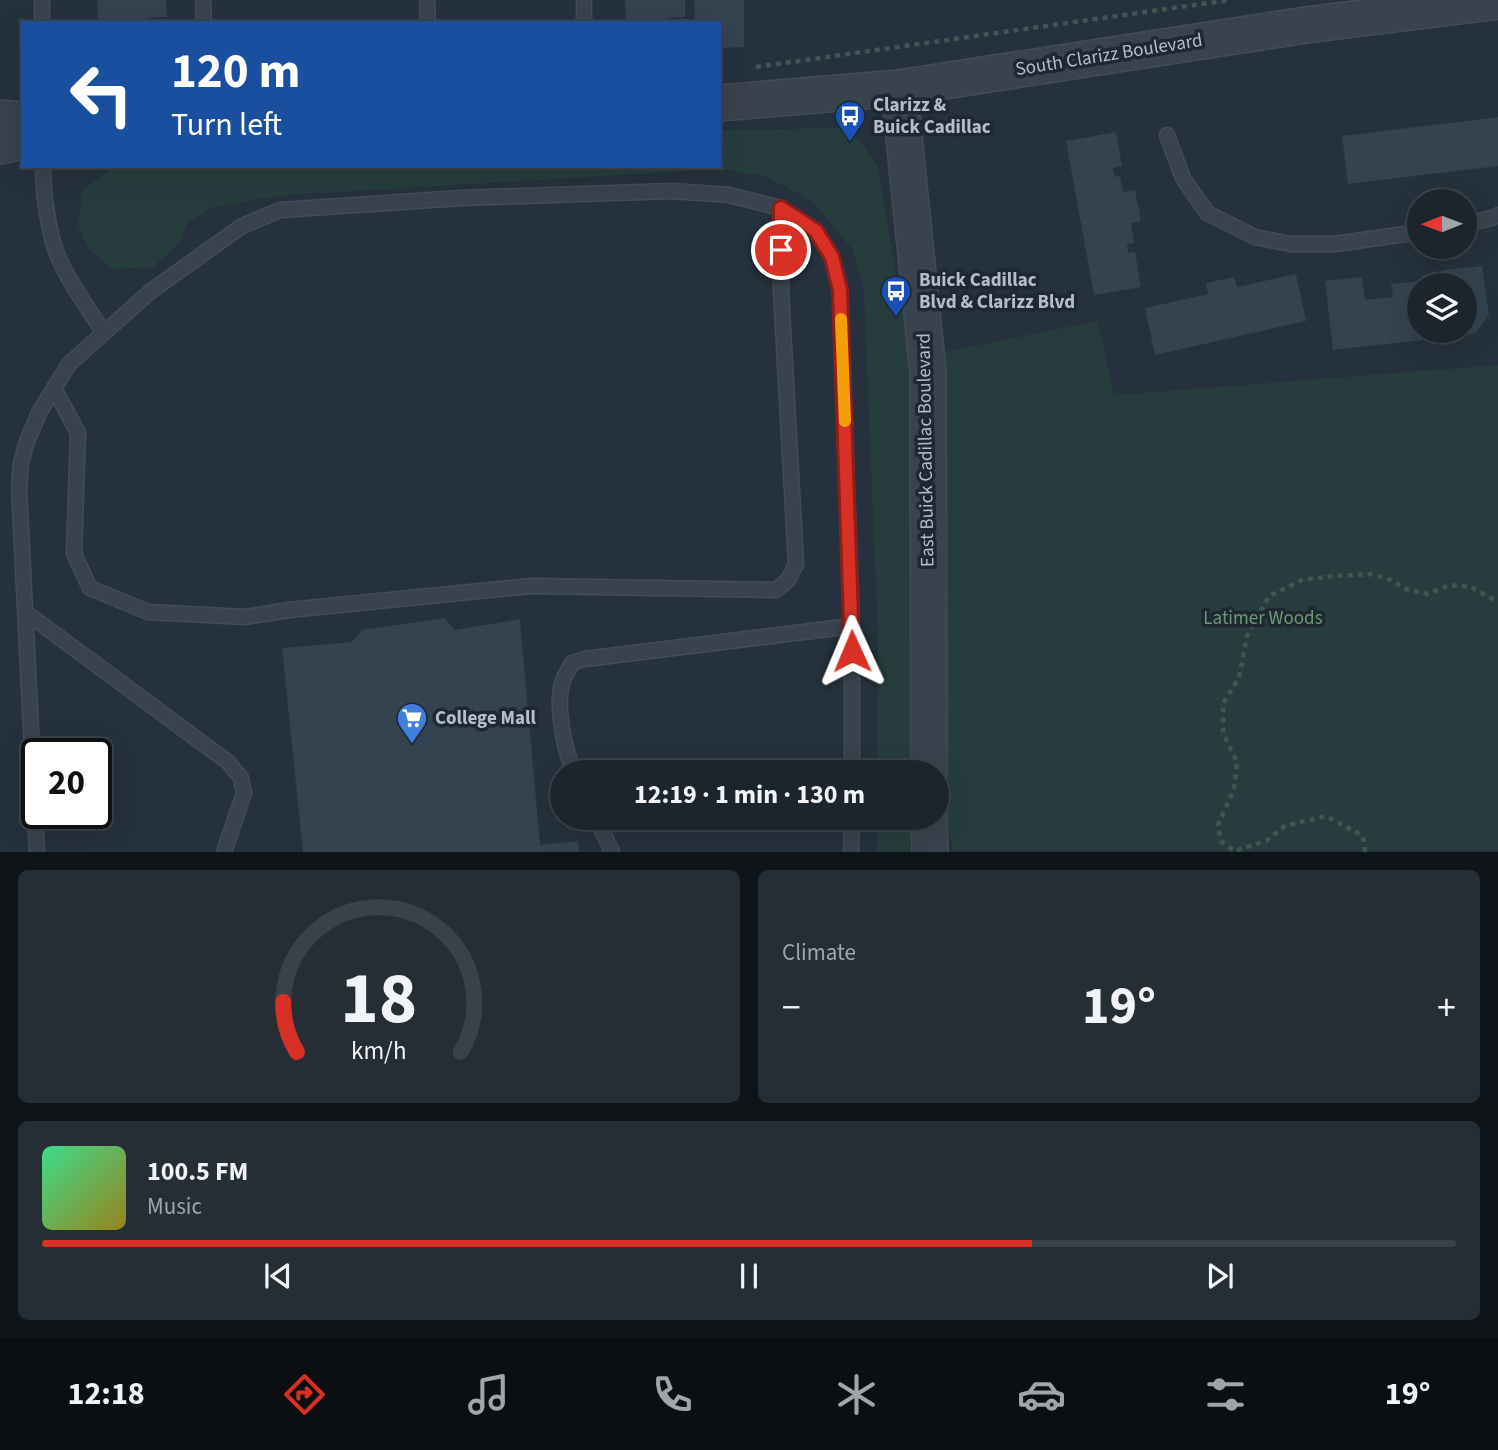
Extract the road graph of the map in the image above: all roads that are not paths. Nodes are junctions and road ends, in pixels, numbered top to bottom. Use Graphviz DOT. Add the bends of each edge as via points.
graph roads {
  1 [pos="42,0"];
  2 [pos="203,0"];
  3 [pos="428,0"];
  4 [pos="584,0"];
  5 [pos="1498,1"];
  6 [pos="42,21"];
  7 [pos="204,21"];
  8 [pos="428,21"];
  9 [pos="584,21"];
  10 [pos="899,88"];
  11 [pos="721,103"];
  12 [pos="0,118"];
  13 [pos="21,123"];
  14 [pos="1167,135"];
  15 [pos="21,141"];
  16 [pos="0,146"];
  17 [pos="43,168"];
  18 [pos="781,208"];
  19 [pos="1498,215"];
  20 [pos="1477,221"];
  21 [pos="1407,234"];
  22 [pos="103,332"];
  23 [pos="54,388"];
  24 [pos="25,612"];
  25 [pos="852,626"];
  26 [pos="571,760"];
  27 [pos="852,760"];
  28 [pos="929,760"];
  29 [pos="602,830"];
  30 [pos="852,830"];
  31 [pos="929,830"];
  32 [pos="37,852"];
  33 [pos="224,852"];
  34 [pos="612,852"];
  35 [pos="851,852"];
  36 [pos="930,852"];
  1 -- 6 [label="lane"];
  2 -- 7 [label="lane"];
  3 -- 8 [label="lane"];
  4 -- 9 [label="lane"];
  5 -- 10 [label="street, South Clarizz Boulevard" via="1306,25"];
  10 -- 11 [label="street, South Clarizz Boulevard"];
  10 -- 28 [label="street, East Buick Cadillac Boulevard" via="928,372"];
  12 -- 13 [label="street"];
  14 -- 21 [label="lane" via="1183,178 1207,213 1255,237 1292,244 1335,244"];
  15 -- 16 [label="street"];
  17 -- 22 [label="lane" via="53,242"];
  18 -- 22 [label="lane" via="729,195 672,191 280,210 242,226 151,290"];
  18 -- 23 [label="lane" via="781,292 796,564 789,580 776,590 531,586 245,617 148,612 90,588 74,554 78,433"];
  18 -- 25 [label="lane" via="816,231 832,257 840,290"];
  19 -- 20 [label="lane"];
  22 -- 23 [label="lane" via="69,364"];
  23 -- 24 [label="lane" via="40,411 21,463"];
  24 -- 32 [label="lane"];
  24 -- 33 [label="lane" via="228,762 241,778 244,793"];
  25 -- 26 [label="lane" via="572,663 563,680 560,709"];
  25 -- 27 [label="lane"];
  29 -- 34 [label="lane"];
  30 -- 35 [label="lane"];
  31 -- 36 [label="street"];
}
